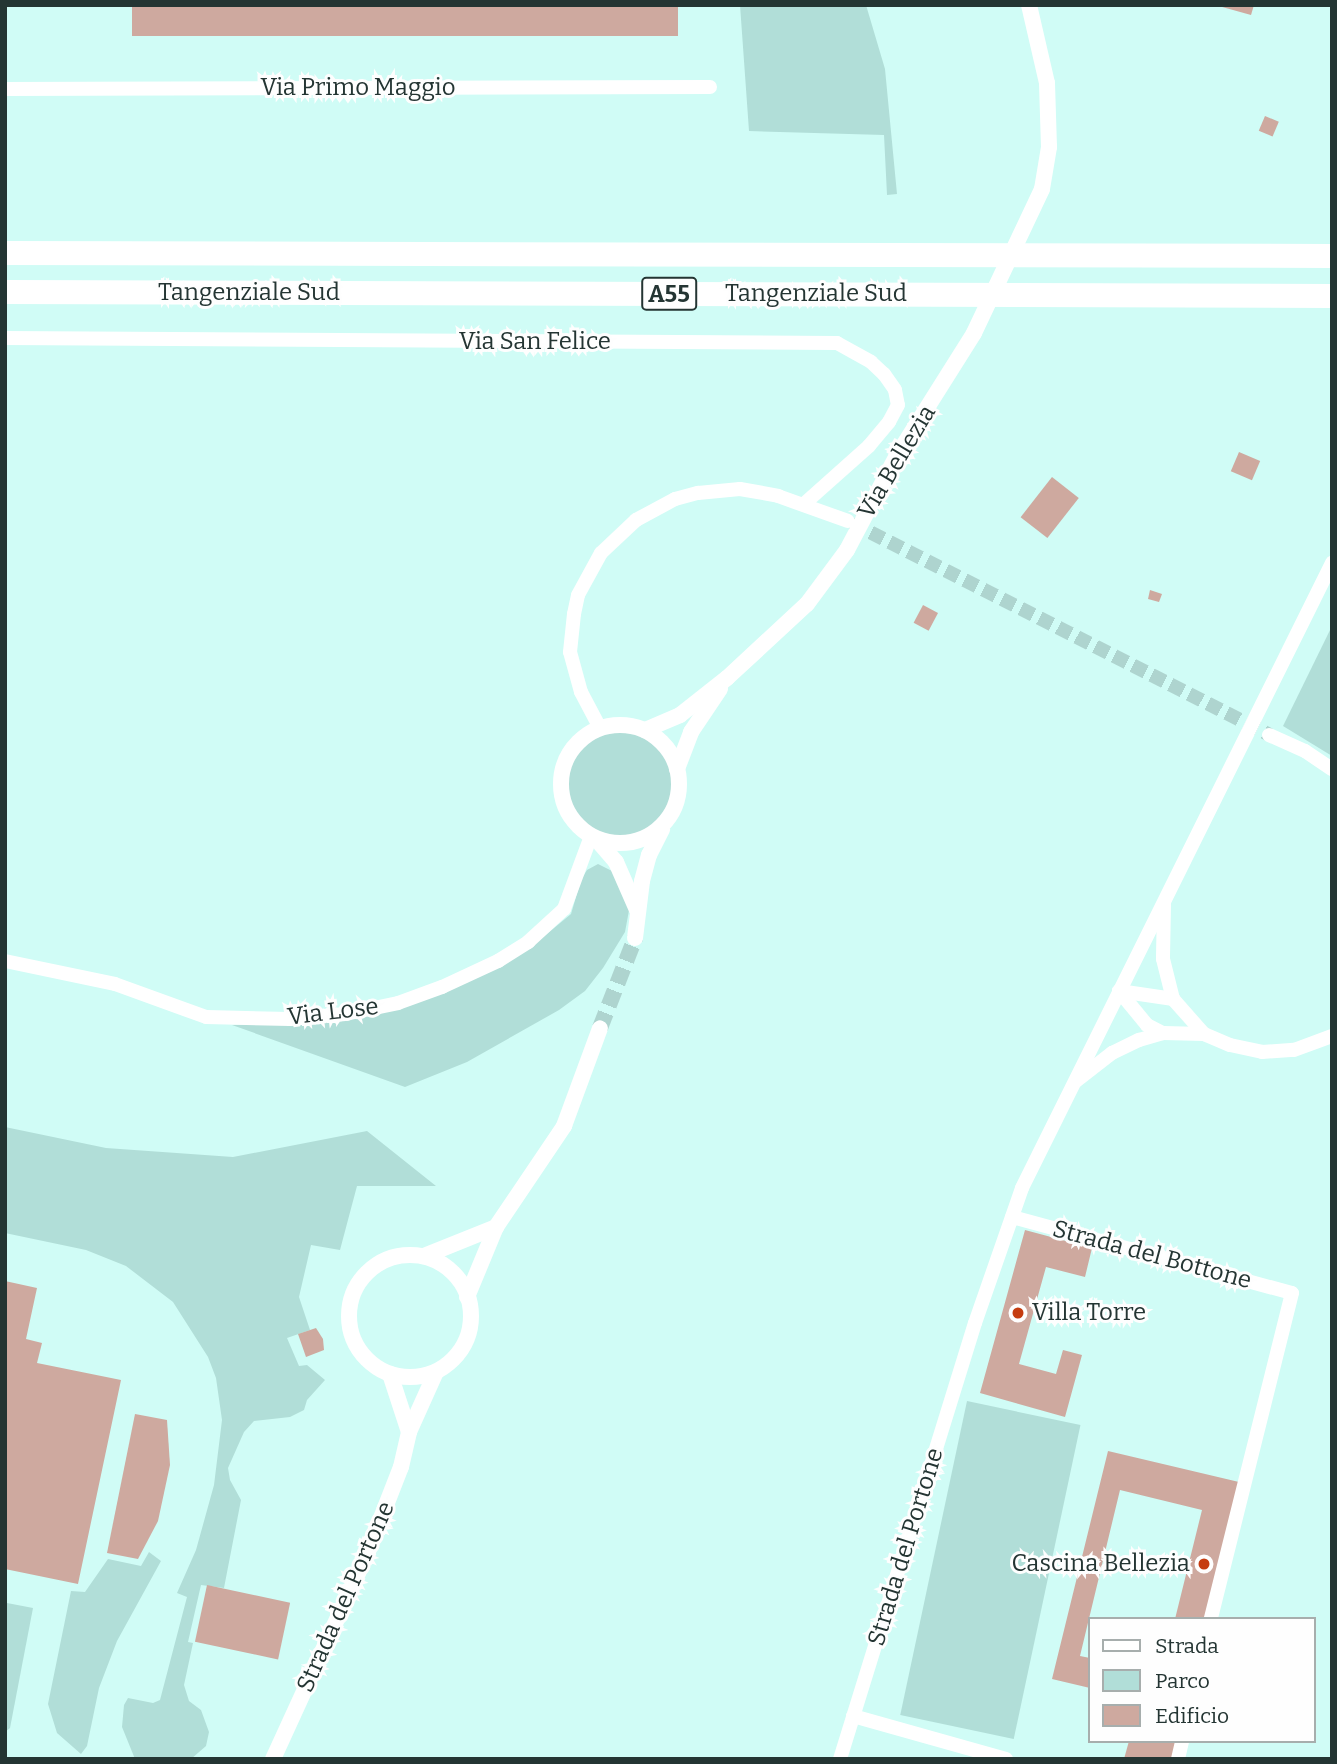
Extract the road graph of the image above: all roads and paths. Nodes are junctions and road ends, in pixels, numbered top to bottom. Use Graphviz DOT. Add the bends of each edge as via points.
graph roads {
  1 [pos="1029,5"];
  2 [pos="710,87"];
  3 [pos="5,89"];
  4 [pos="5,253"];
  5 [pos="1332,256"];
  6 [pos="5,292"];
  7 [pos="1332,296"];
  8 [pos="5,338"];
  9 [pos="804,504"];
  10 [pos="848,521"];
  11 [pos="1332,563"];
  12 [pos="727,678"];
  13 [pos="600,728"];
  14 [pos="645,730"];
  15 [pos="1269,735"];
  16 [pos="677,769"];
  17 [pos="1332,769"];
  18 [pos="664,825"];
  19 [pos="594,838"];
  20 [pos="1165,899"];
  21 [pos="637,910"];
  22 [pos="635,938"];
  23 [pos="5,961"];
  24 [pos="1119,991"];
  25 [pos="1173,999"];
  26 [pos="600,1028"];
  27 [pos="1163,1033"];
  28 [pos="1204,1034"];
  29 [pos="1332,1036"];
  30 [pos="1074,1082"];
  31 [pos="1012,1217"];
  32 [pos="496,1227"];
  33 [pos="424,1256"];
  34 [pos="467,1297"];
  35 [pos="436,1371"];
  36 [pos="390,1374"];
  37 [pos="409,1432"];
  38 [pos="1211,1617"];
  39 [pos="853,1716"];
  40 [pos="273,1759"];
  41 [pos="840,1759"];
  42 [pos="1006,1759"];
  1 -- 12 [label="street, Via Bellezia" via="1046,83 1049,147 1042,189 1029,219 974,333 896,457 846,550 807,604"];
  2 -- 3 [label="street, Via Primo Maggio"];
  4 -- 5 [label="highway, Tangenziale Sud / A55"];
  6 -- 7 [label="highway, Tangenziale Sud / A55"];
  8 -- 9 [label="street, Via San Felice" via="837,343 884,374 898,405 869,446"];
  9 -- 10 [label="street"];
  9 -- 13 [label="street" via="740,489 698,493 675,499 636,520 601,553 578,595 570,652 581,692"];
  11 -- 20 [label="street, Strada del Portone"];
  12 -- 14 [label="street, Via Bellezia" via="680,715"];
  12 -- 16 [label="street, Via Bellezia" via="691,732"];
  13 -- 14 [label="street, Via Bellezia" via="623,724"];
  13 -- 19 [label="street, Via Bellezia" via="569,753 560,788 563,803 577,825"];
  14 -- 16 [label="street" via="669,749"];
  15 -- 17 [label="street"];
  16 -- 18 [label="street, Via Bellezia" via="680,785 675,809"];
  18 -- 19 [label="street" via="626,844"];
  18 -- 21 [label="street, Via Bellezia" via="649,855"];
  19 -- 21 [label="street, Via Bellezia" via="616,862"];
  19 -- 23 [label="street, Via Lose" via="564,909 528,942 498,961 398,1003 290,1018 206,1017 115,984"];
  20 -- 24 [label="street, Strada del Portone"];
  20 -- 25 [label="street" via="1163,959"];
  21 -- 22 [label="street, Via Bellezia"];
  24 -- 25 [label="street"];
  24 -- 27 [label="street" via="1147,1025"];
  24 -- 30 [label="street, Strada del Portone"];
  25 -- 28 [label="street"];
  26 -- 32 [label="street" via="564,1126"];
  27 -- 28 [label="street"];
  27 -- 30 [label="street" via="1112,1053"];
  28 -- 29 [label="street" via="1262,1052 1294,1051"];
  30 -- 31 [label="street, Strada del Portone"];
  31 -- 38 [label="street, Strada del Bottone" via="1293,1293"];
  31 -- 39 [label="street, Strada del Portone"];
  32 -- 33 [label="street"];
  32 -- 34 [label="street"];
  33 -- 34 [label="street" via="452,1271"];
  33 -- 36 [label="street" via="385,1260 368,1271 349,1305 355,1343 365,1358"];
  34 -- 35 [label="street" via="471,1323 465,1343 453,1360"];
  35 -- 36 [label="street" via="416,1377"];
  35 -- 37 [label="street, Strada del Portone"];
  36 -- 37 [label="street"];
  37 -- 40 [label="street, Strada del Portone" via="372,1543"];
  39 -- 41 [label="street, Strada del Portone"];
  39 -- 42 [label="street"];
}
